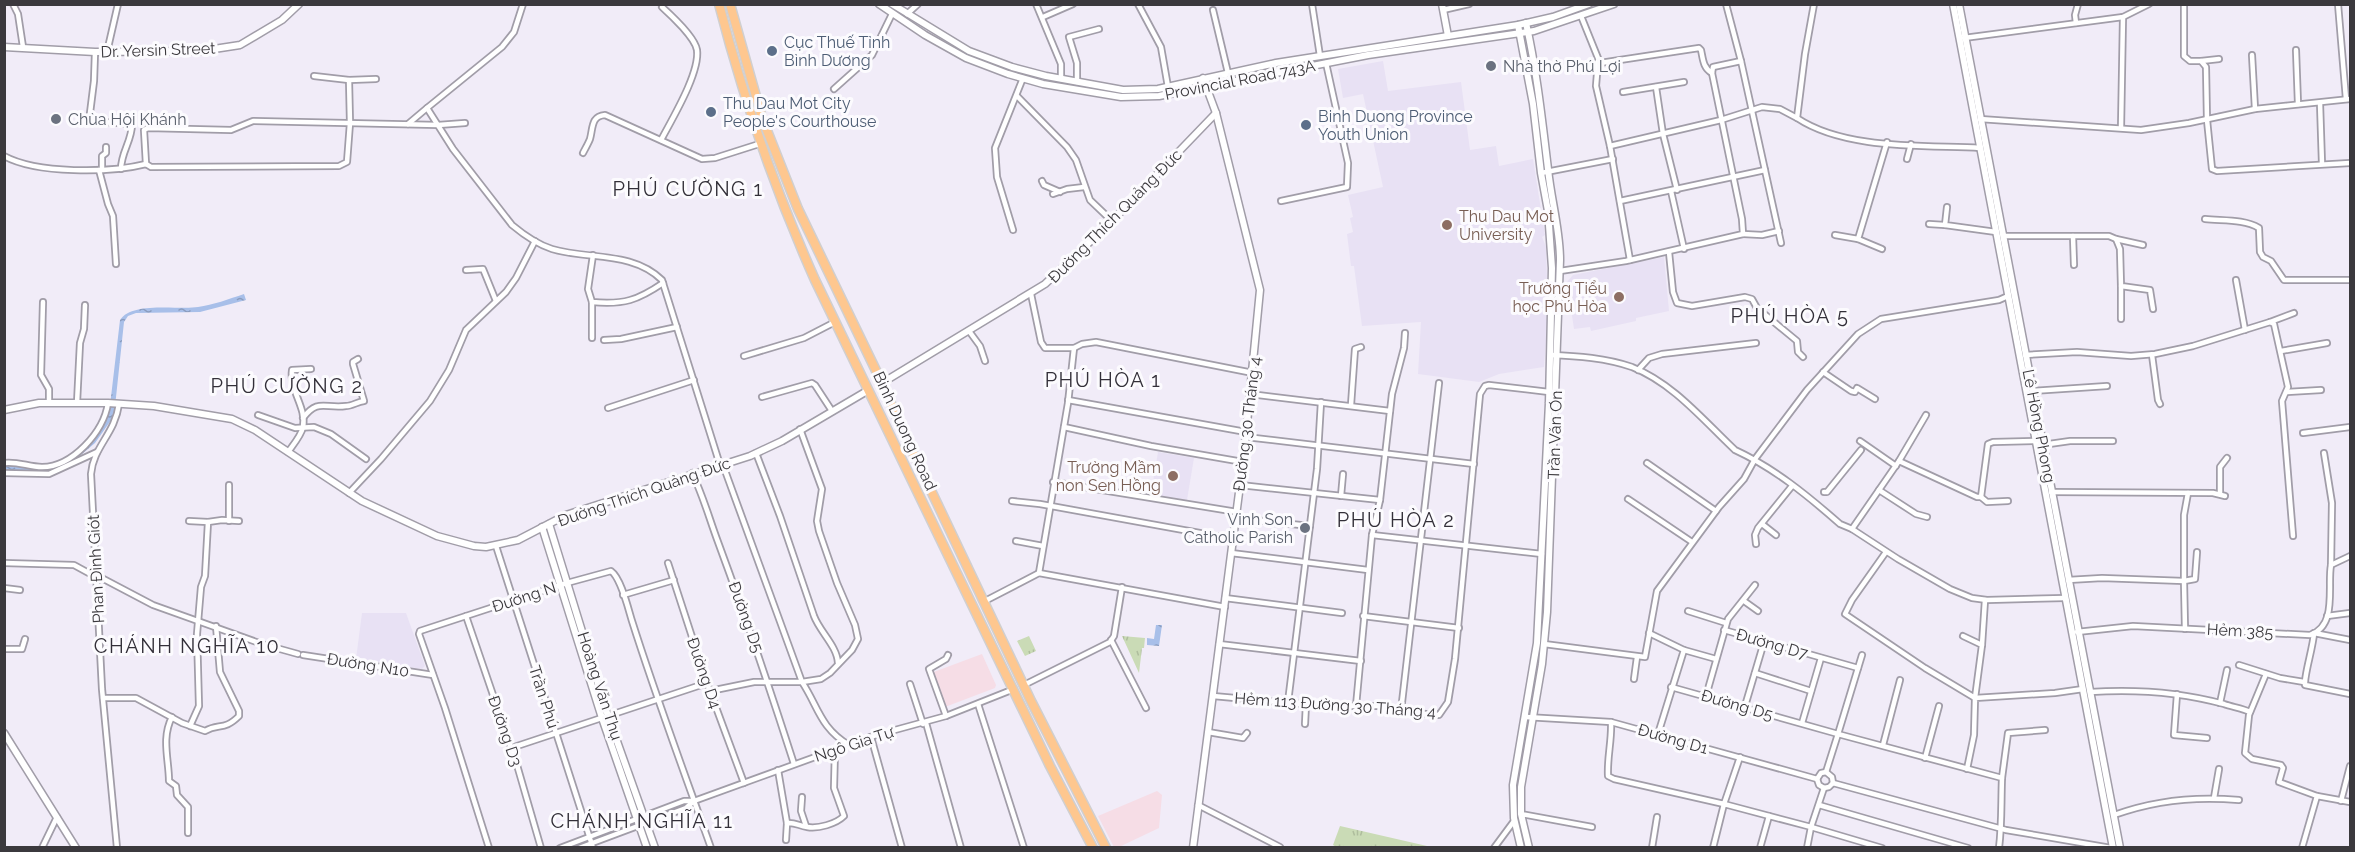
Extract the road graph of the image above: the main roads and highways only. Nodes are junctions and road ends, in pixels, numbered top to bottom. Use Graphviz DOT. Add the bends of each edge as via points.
graph roads {
  1 [pos="719,4"];
  2 [pos="730,4"];
  3 [pos="770,140"];
  4 [pos="759,144"];
  5 [pos="882,382"];
  6 [pos="867,391"];
  7 [pos="1024,685"];
  8 [pos="1014,689"];
  9 [pos="1093,848"];
  10 [pos="1106,848"];
  1 -- 4 [label="highway, Binh Duong Road"];
  2 -- 3 [label="highway, Binh Duong Road"];
  3 -- 4 [label="highway"];
  3 -- 5 [label="highway, Binh Duong Road" via="805,225"];
  4 -- 6 [label="highway, Binh Duong Road" via="791,227"];
  5 -- 6 [label="highway"];
  5 -- 7 [label="highway, Binh Duong Road"];
  6 -- 8 [label="highway, Binh Duong Road"];
  7 -- 8 [label="highway"];
  7 -- 10 [label="highway, Binh Duong Road"];
  8 -- 9 [label="highway, Binh Duong Road"];
}
